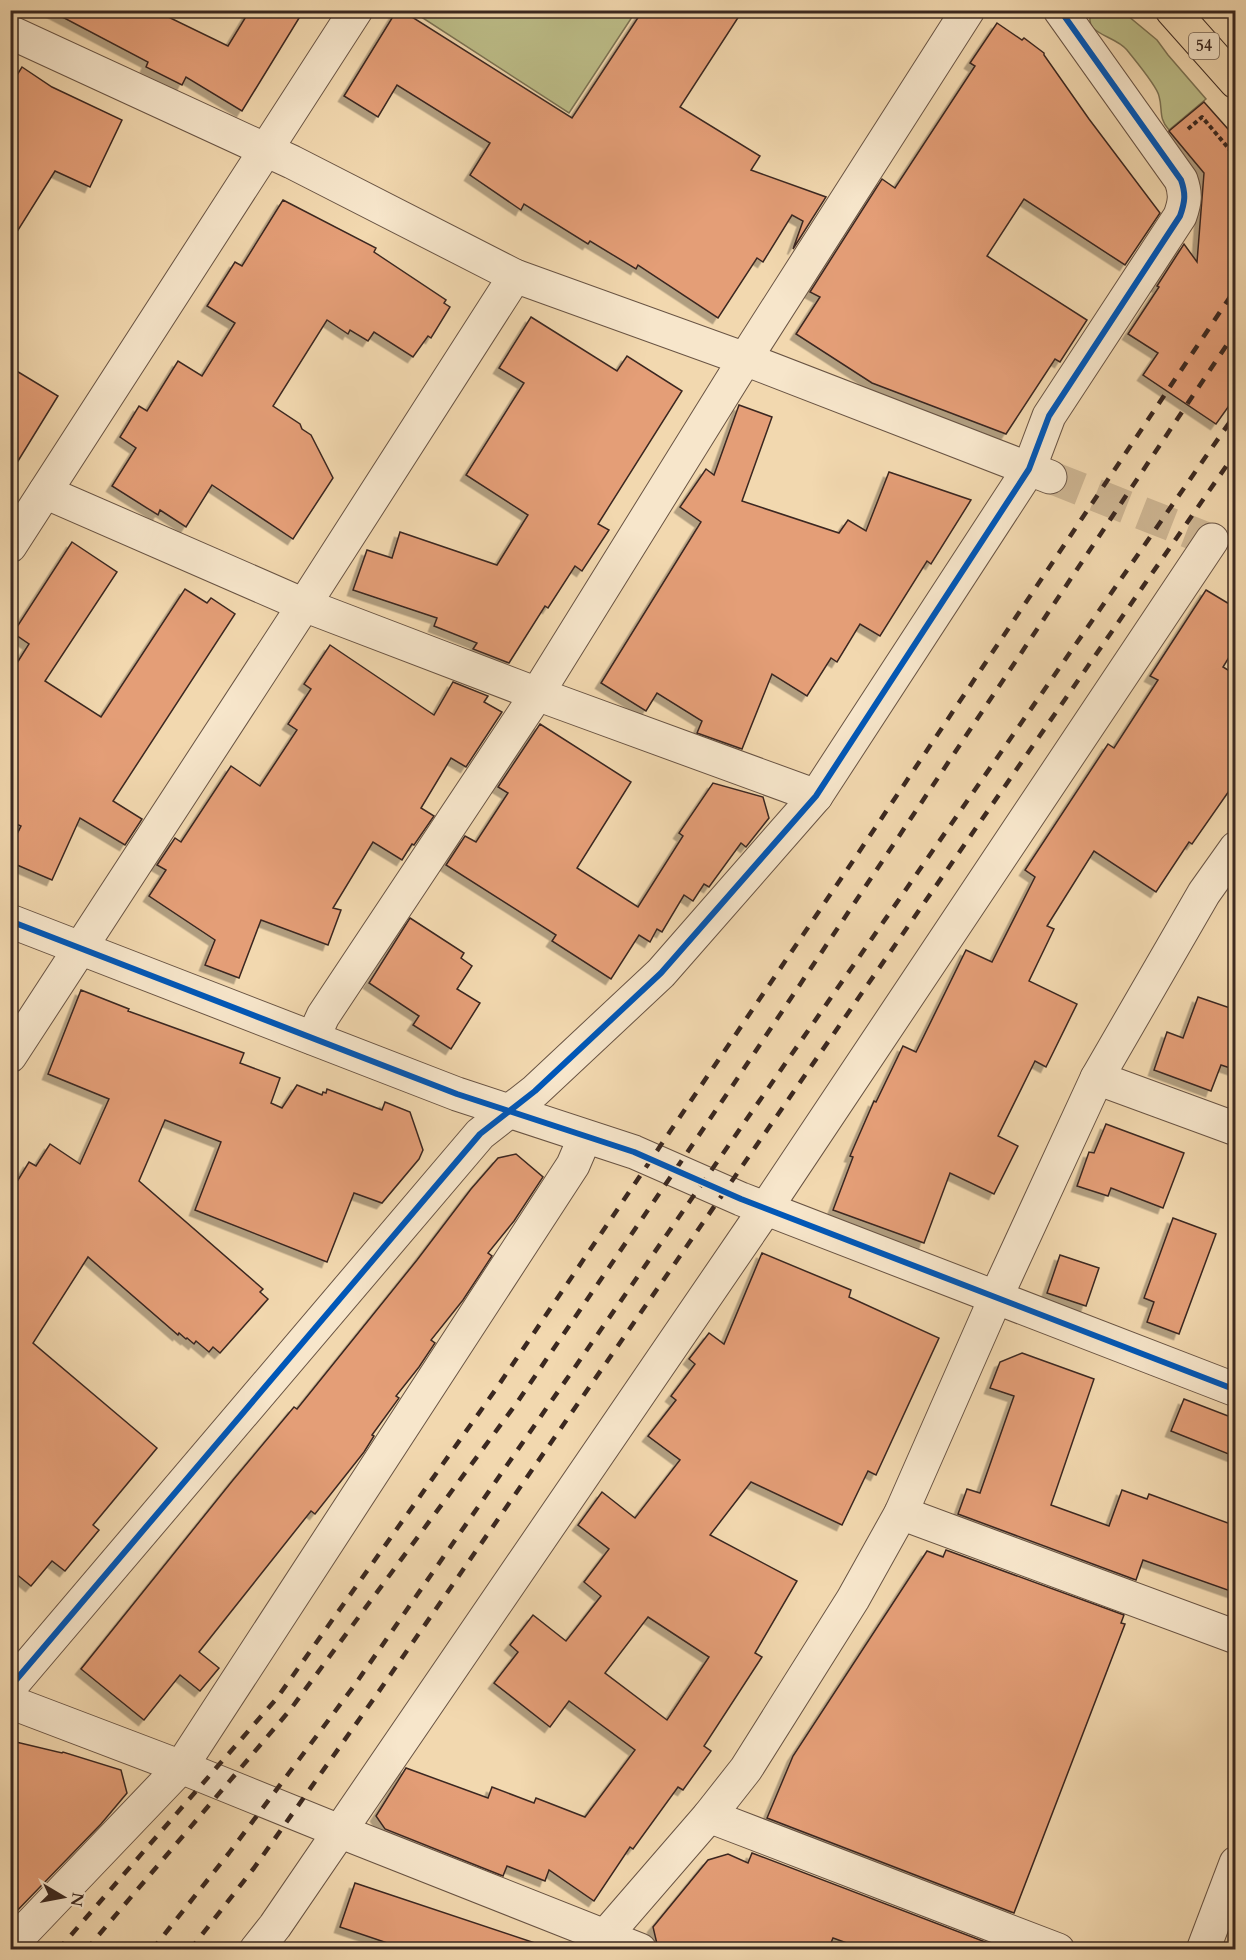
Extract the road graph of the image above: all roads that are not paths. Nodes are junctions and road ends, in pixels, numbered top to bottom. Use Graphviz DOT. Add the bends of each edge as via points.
graph roads {
  1 [pos="356,10"];
  2 [pos="968,10"];
  3 [pos="1060,10"];
  4 [pos="1172,10"];
  5 [pos="10,32"];
  6 [pos="1236,82"];
  7 [pos="266,151"];
  8 [pos="515,276"];
  9 [pos="745,359"];
  10 [pos="1040,473"];
  11 [pos="45,492"];
  12 [pos="1217,543"];
  13 [pos="10,546"];
  14 [pos="304,605"];
  15 [pos="537,694"];
  16 [pos="816,796"];
  17 [pos="1236,848"];
  18 [pos="10,921"];
  19 [pos="80,949"];
  20 [pos="313,1038"];
  21 [pos="10,1056"];
  22 [pos="1097,1078"];
  23 [pos="508,1111"];
  24 [pos="1236,1129"];
  25 [pos="585,1137"];
  26 [pos="766,1208"];
  27 [pos="996,1297"];
  28 [pos="1236,1390"];
  29 [pos="901,1513"];
  30 [pos="1236,1637"];
  31 [pos="10,1687"];
  32 [pos="10,1702"];
  33 [pos="181,1767"];
  34 [pos="709,1816"];
  35 [pos="339,1831"];
  36 [pos="1236,1863"];
  37 [pos="600,1942"];
  38 [pos="10,1946"];
  39 [pos="256,1950"];
  40 [pos="640,1950"];
  41 [pos="1058,1950"];
  42 [pos="1203,1950"];
  1 -- 7 [label="street"];
  2 -- 9 [label="street"];
  3 -- 10 [label="street" via="1181,180 1185,203 1049,416"];
  4 -- 6 [label="highway, 54"];
  5 -- 7 [label="street"];
  7 -- 8 [label="street"];
  7 -- 11 [label="street"];
  8 -- 9 [label="street"];
  8 -- 14 [label="street"];
  9 -- 10 [label="street"];
  9 -- 15 [label="street"];
  10 -- 16 [label="street"];
  11 -- 13 [label="street"];
  11 -- 14 [label="street"];
  12 -- 26 [label="street"];
  14 -- 15 [label="street"];
  14 -- 19 [label="street"];
  15 -- 16 [label="street"];
  15 -- 20 [label="street" via="322,1016"];
  16 -- 23 [label="street" via="661,973 535,1091"];
  17 -- 22 [label="street" via="1204,893"];
  18 -- 19 [label="street"];
  19 -- 20 [label="street"];
  19 -- 21 [label="street"];
  20 -- 23 [label="street"];
  22 -- 24 [label="street"];
  22 -- 27 [label="street"];
  23 -- 25 [label="street"];
  23 -- 31 [label="street" via="472,1143"];
  25 -- 26 [label="street" via="634,1152"];
  25 -- 33 [label="street" via="573,1165"];
  26 -- 27 [label="street"];
  26 -- 35 [label="street"];
  27 -- 28 [label="street"];
  27 -- 29 [label="street"];
  29 -- 30 [label="street"];
  29 -- 34 [label="street" via="853,1599 746,1769"];
  32 -- 33 [label="street"];
  33 -- 35 [label="street"];
  33 -- 38 [label="street"];
  34 -- 37 [label="street"];
  34 -- 41 [label="street"];
  35 -- 37 [label="street"];
  35 -- 39 [label="street"];
  36 -- 42 [label="street"];
  37 -- 40 [label="street"];
}
